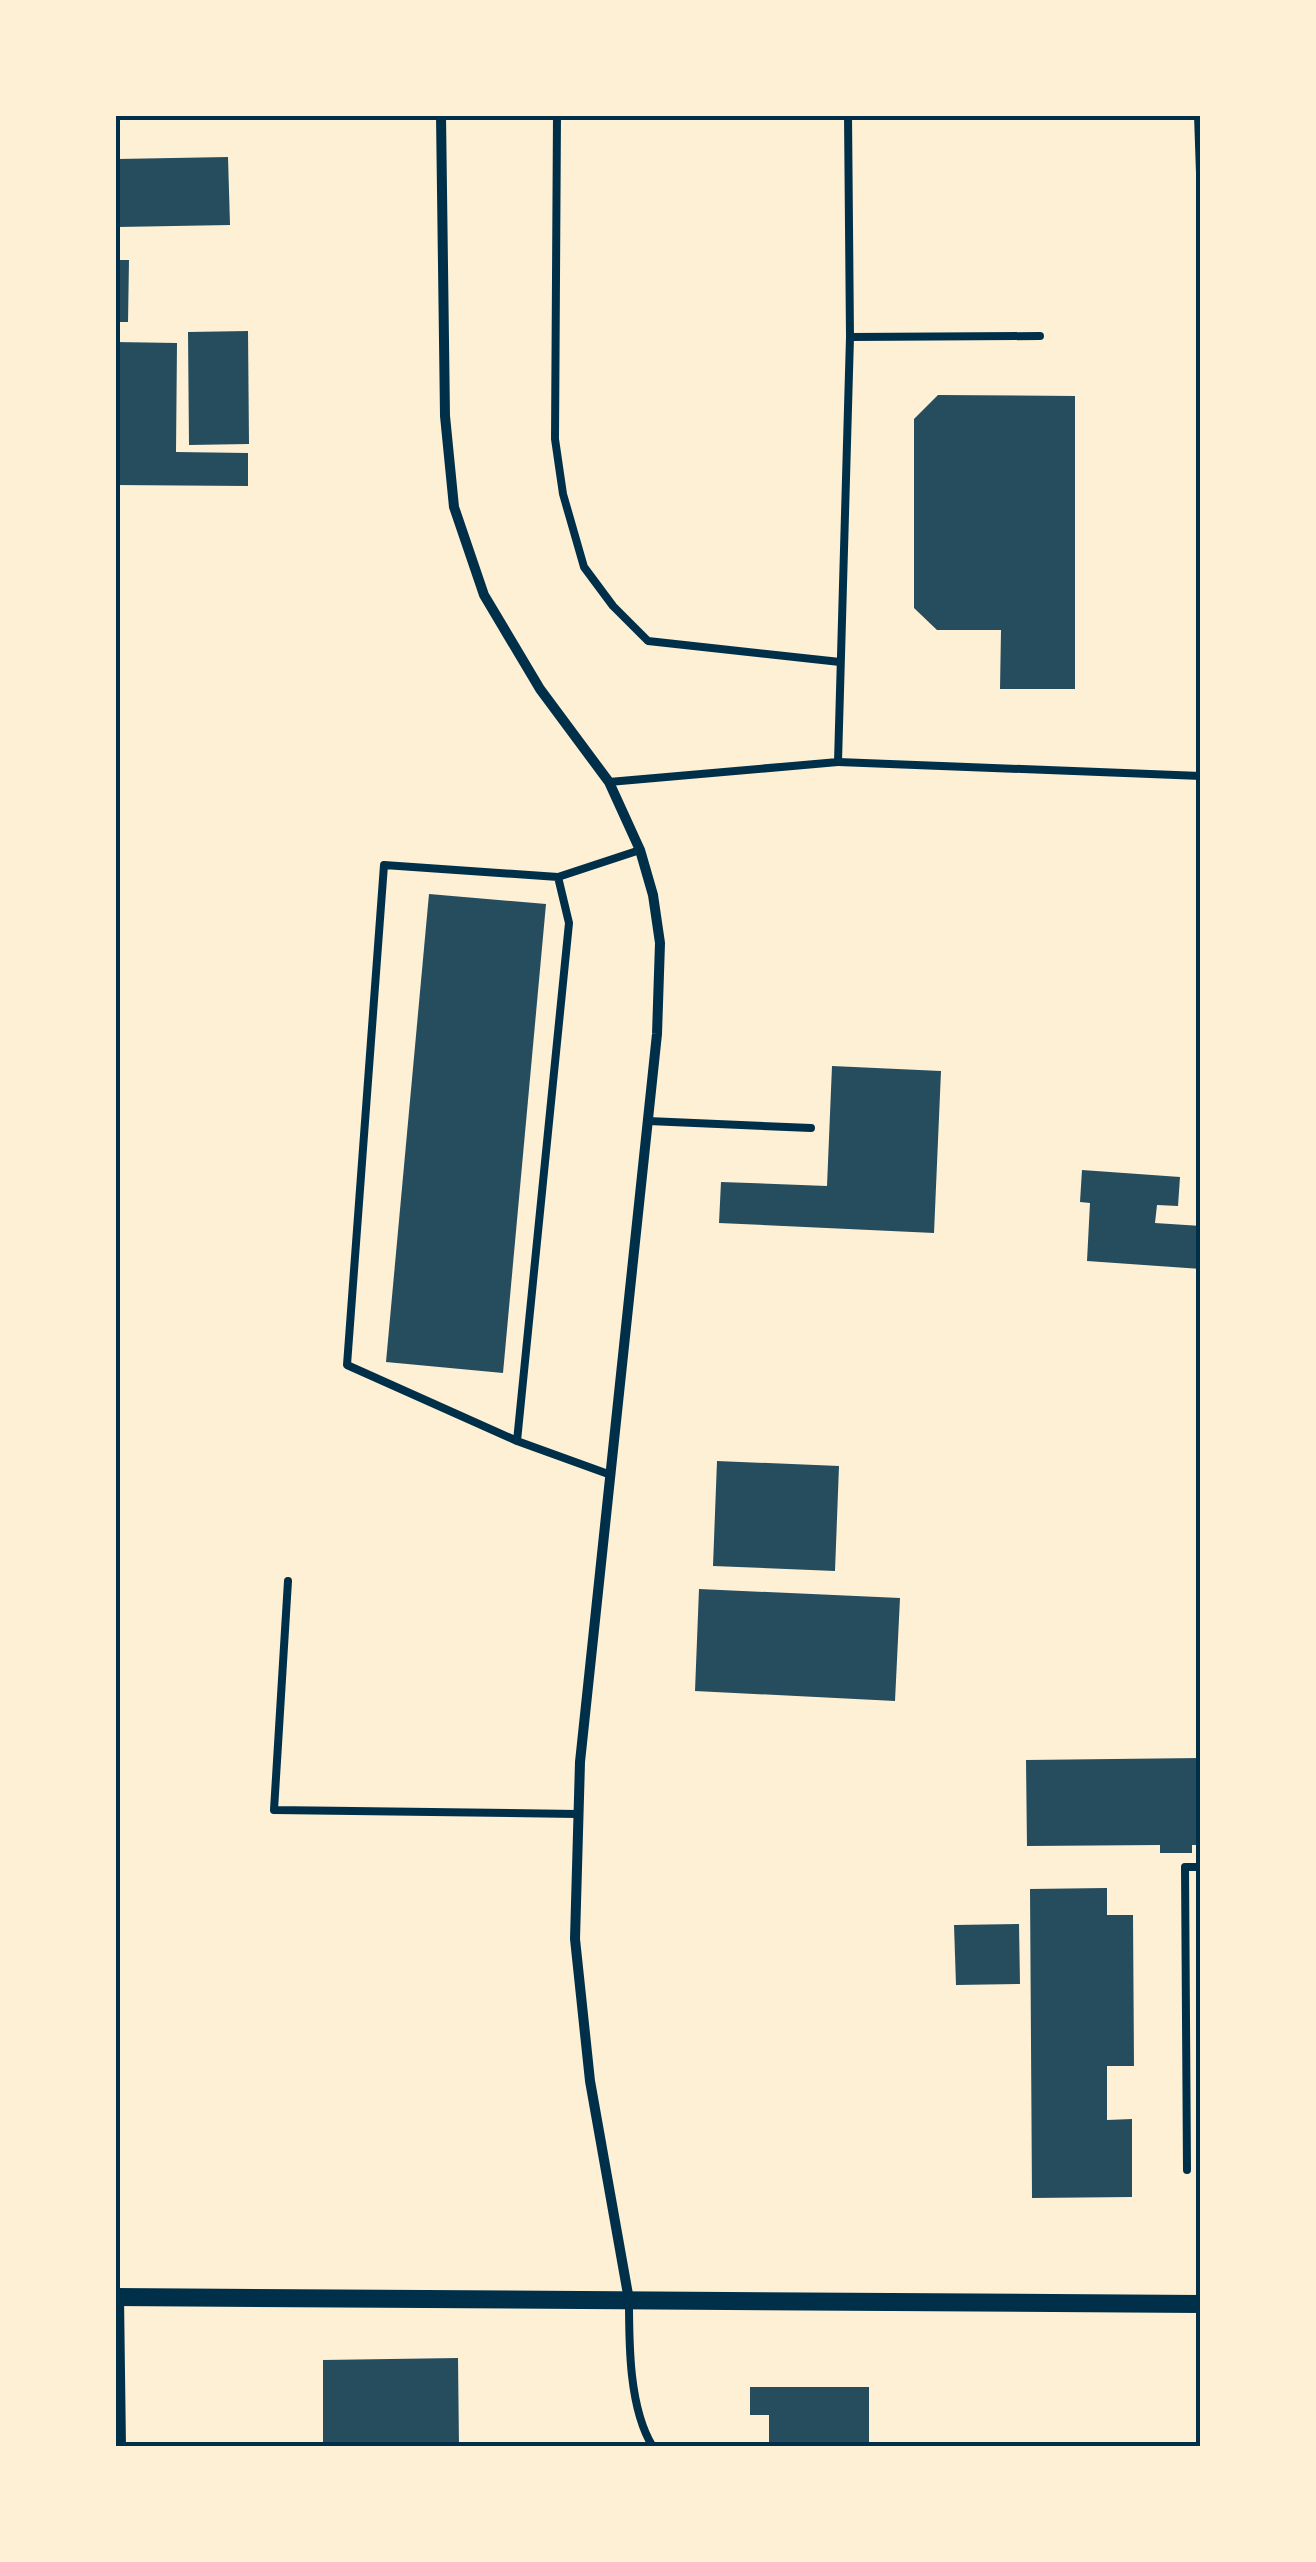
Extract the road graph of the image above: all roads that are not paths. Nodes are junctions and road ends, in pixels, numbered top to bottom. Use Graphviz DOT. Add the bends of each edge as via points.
graph roads {
  1 [pos="216,115"];
  2 [pos="441,115"];
  3 [pos="557,115"];
  4 [pos="848,115"];
  5 [pos="1198,115"];
  6 [pos="124,116"];
  7 [pos="1201,202"];
  8 [pos="1040,336"];
  9 [pos="850,337"];
  10 [pos="840,662"];
  11 [pos="838,762"];
  12 [pos="1201,776"];
  13 [pos="608,782"];
  14 [pos="640,850"];
  15 [pos="558,878"];
  16 [pos="648,1121"];
  17 [pos="812,1128"];
  18 [pos="517,1442"];
  19 [pos="611,1476"];
  20 [pos="288,1581"];
  21 [pos="578,1814"];
  22 [pos="1201,1867"];
  23 [pos="1187,2170"];
  24 [pos="117,2297"];
  25 [pos="628,2300"];
  26 [pos="1201,2304"];
  27 [pos="122,2447"];
  28 [pos="653,2447"];
  1 -- 6 [label="lane"];
  2 -- 13 [label="street" via="445,416 454,507 484,595"];
  3 -- 10 [label="lane" via="554,438 584,567 648,641"];
  4 -- 9 [label="lane"];
  5 -- 7 [label="lane"];
  8 -- 9 [label="lane"];
  9 -- 10 [label="lane"];
  10 -- 11 [label="lane"];
  11 -- 12 [label="lane"];
  11 -- 13 [label="lane"];
  13 -- 14 [label="street"];
  14 -- 15 [label="lane"];
  14 -- 16 [label="street" via="660,943"];
  15 -- 18 [label="lane" via="569,923"];
  15 -- 18 [label="lane" via="384,865 349,1346 348,1365"];
  16 -- 17 [label="lane"];
  16 -- 19 [label="street"];
  18 -- 19 [label="lane"];
  19 -- 21 [label="street"];
  20 -- 21 [label="lane" via="274,1810"];
  21 -- 25 [label="street" via="574,1939 590,2080"];
  22 -- 23 [label="lane" via="1185,1867"];
  24 -- 25 [label="street"];
  24 -- 27 [label="lane"];
  25 -- 26 [label="street"];
  25 -- 28 [label="lane" via="628,2354 644,2434"];
}
